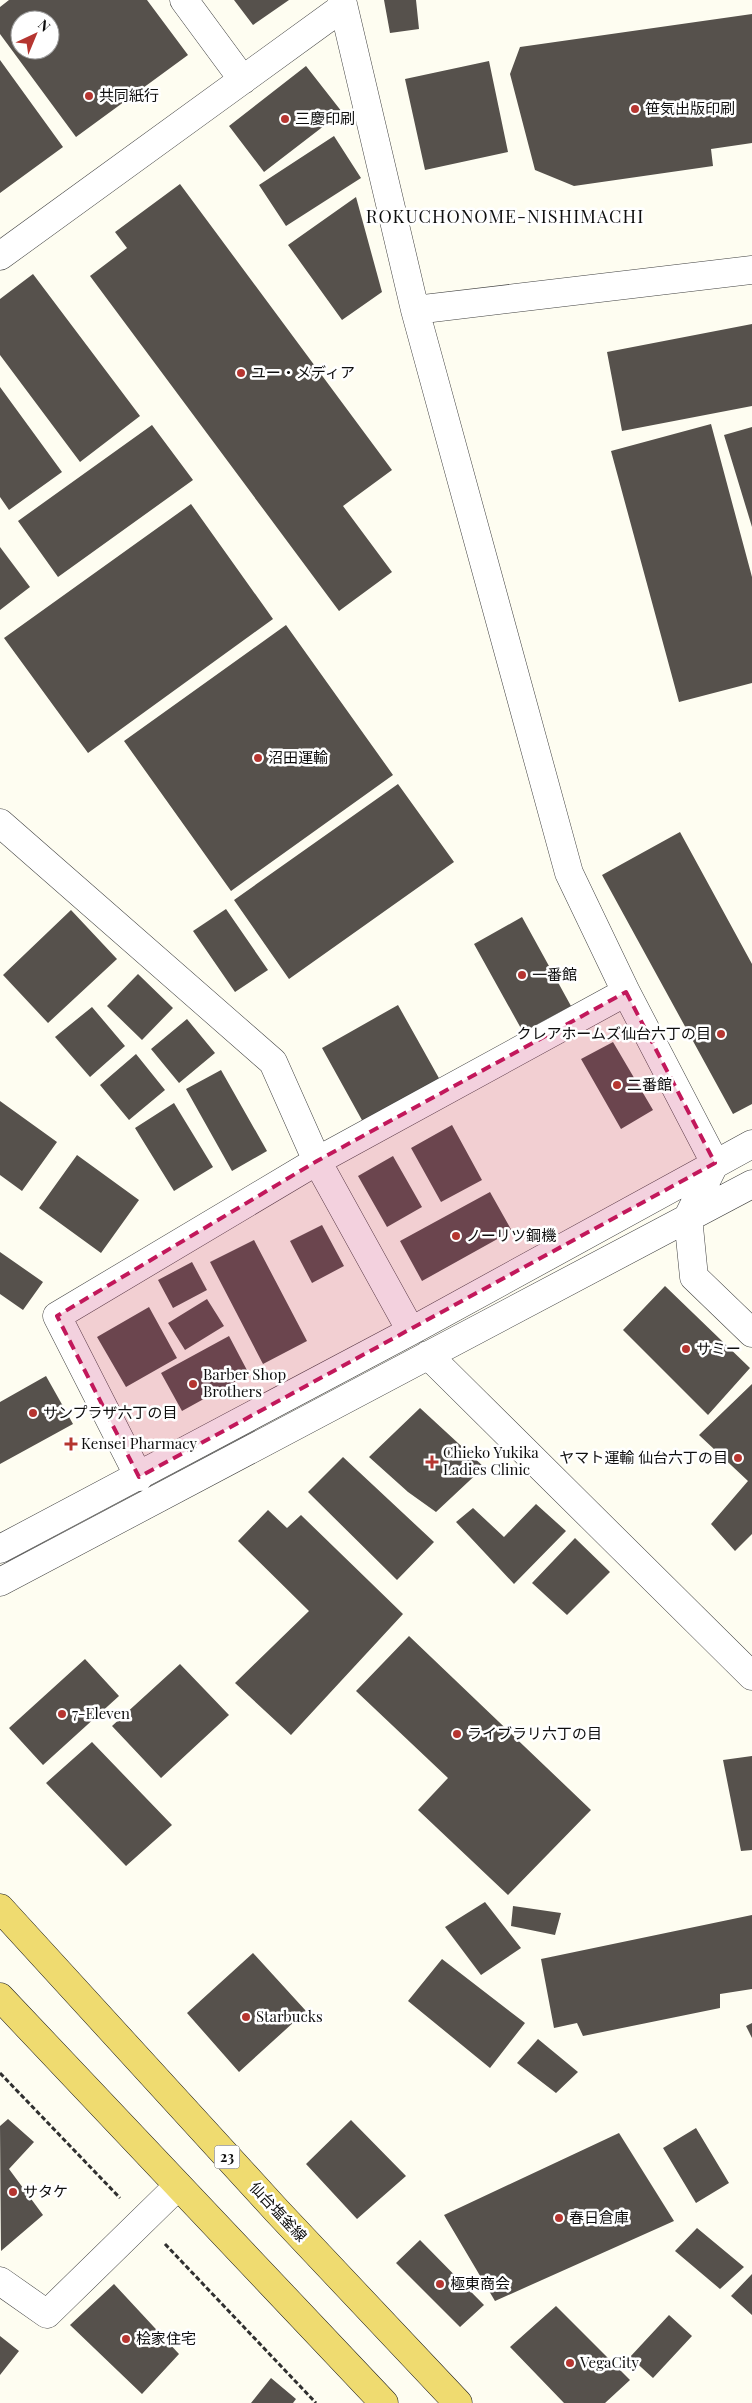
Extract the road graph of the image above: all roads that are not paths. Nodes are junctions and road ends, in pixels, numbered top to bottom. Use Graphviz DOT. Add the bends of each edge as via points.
graph roads {
  1 [pos="184,0"];
  2 [pos="342,4"];
  3 [pos="243,80"];
  4 [pos="0,256"];
  5 [pos="752,270"];
  6 [pos="415,310"];
  7 [pos="0,823"];
  8 [pos="626,992"];
  9 [pos="752,1144"];
  10 [pos="317,1161"];
  11 [pos="715,1163"];
  12 [pos="752,1184"];
  13 [pos="688,1217"];
  14 [pos="411,1331"];
  15 [pos="752,1333"];
  16 [pos="428,1355"];
  17 [pos="139,1477"];
  18 [pos="0,1550"];
  19 [pos="0,1582"];
  20 [pos="752,1676"];
  21 [pos="0,1908"];
  22 [pos="0,1997"];
  23 [pos="178,2186"];
  24 [pos="0,2281"];
  25 [pos="384,2403"];
  26 [pos="458,2403"];
  1 -- 3 [label="street"];
  2 -- 3 [label="street"];
  2 -- 6 [label="street"];
  3 -- 4 [label="street"];
  5 -- 6 [label="street"];
  6 -- 8 [label="street" via="569,872"];
  7 -- 10 [label="street" via="273,1062"];
  8 -- 10 [label="street"];
  8 -- 11 [label="street"];
  9 -- 11 [label="street"];
  10 -- 14 [label="street"];
  10 -- 17 [label="street" via="57,1316"];
  11 -- 13 [label="street"];
  11 -- 14 [label="street"];
  12 -- 13 [label="street"];
  13 -- 15 [label="street" via="694,1277"];
  13 -- 16 [label="street"];
  14 -- 17 [label="street"];
  16 -- 19 [label="street"];
  16 -- 20 [label="street"];
  17 -- 18 [label="street"];
  21 -- 26 [label="main road, 仙台塩釜線 / 23"];
  22 -- 23 [label="main road"];
  23 -- 24 [label="street" via="47,2314"];
  23 -- 25 [label="main road"];
}
